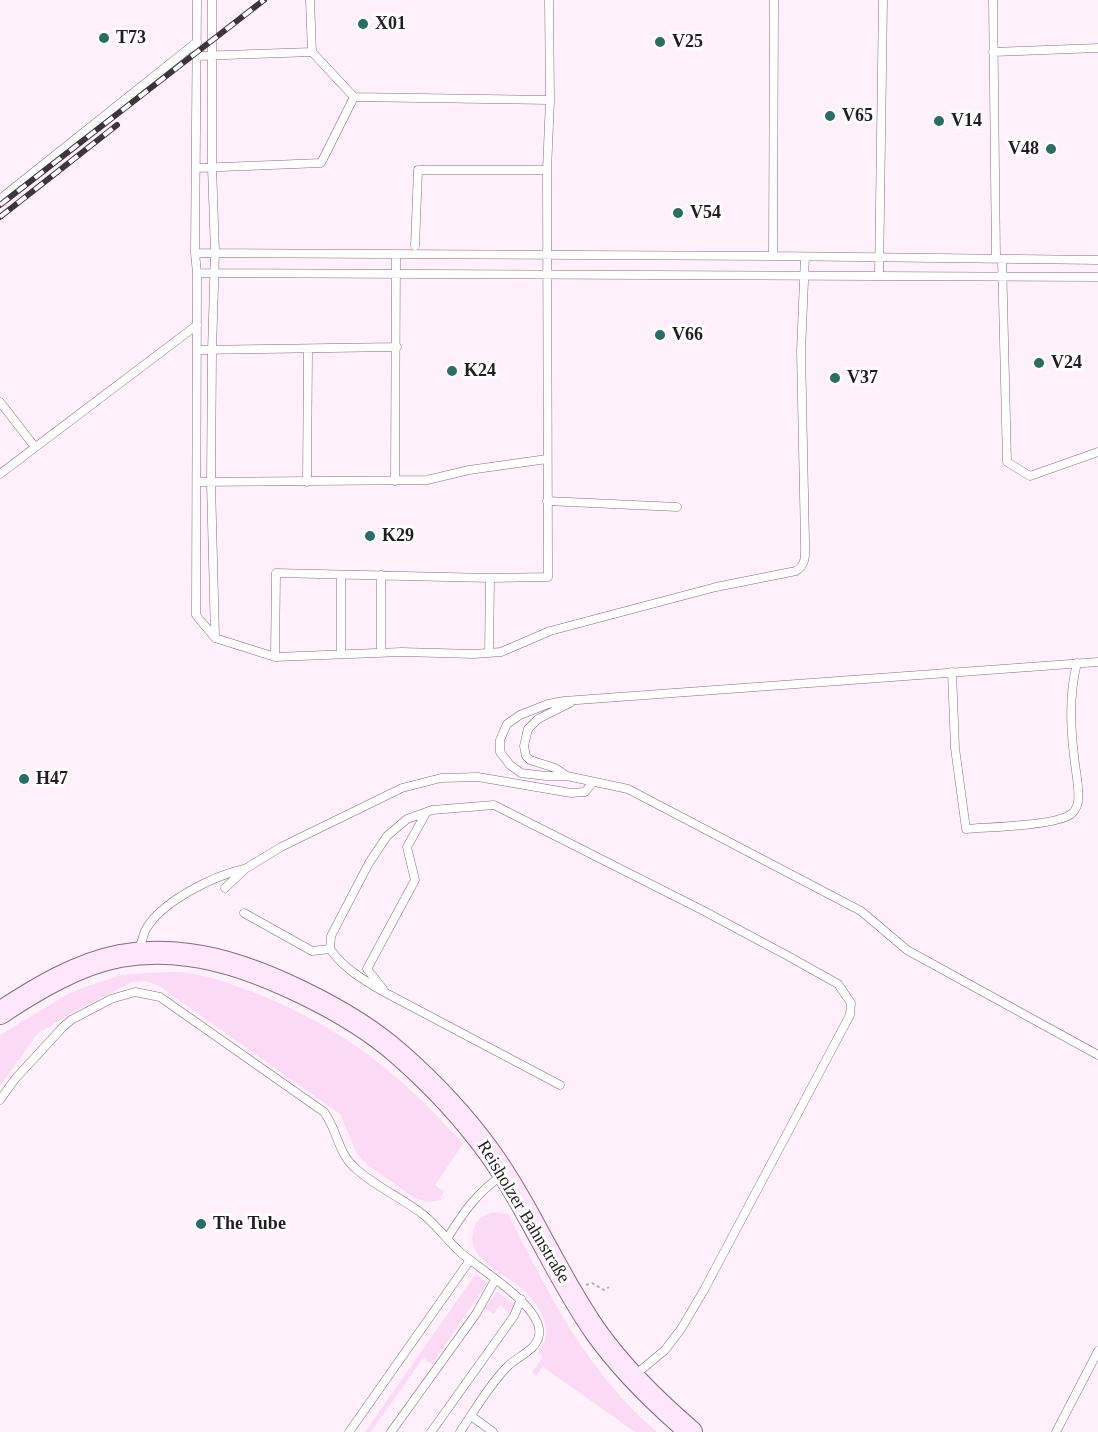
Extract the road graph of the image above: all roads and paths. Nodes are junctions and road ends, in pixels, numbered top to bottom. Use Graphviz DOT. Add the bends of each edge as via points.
graph roads {
  1 [pos="197,0"];
  2 [pos="212,0"];
  3 [pos="310,0"];
  4 [pos="549,0"];
  5 [pos="774,0"];
  6 [pos="883,0"];
  7 [pos="993,0"];
  8 [pos="197,42"];
  9 [pos="1098,48"];
  10 [pos="312,52"];
  11 [pos="993,52"];
  12 [pos="197,56"];
  13 [pos="212,56"];
  14 [pos="354,97"];
  15 [pos="550,100"];
  16 [pos="212,167"];
  17 [pos="197,168"];
  18 [pos="547,170"];
  19 [pos="0,199"];
  20 [pos="415,246"];
  21 [pos="215,252"];
  22 [pos="195,253"];
  23 [pos="548,254"];
  24 [pos="396,255"];
  25 [pos="773,256"];
  26 [pos="805,256"];
  27 [pos="879,257"];
  28 [pos="999,259"];
  29 [pos="1098,260"];
  30 [pos="197,273"];
  31 [pos="214,273"];
  32 [pos="397,274"];
  33 [pos="547,274"];
  34 [pos="805,276"];
  35 [pos="879,276"];
  36 [pos="1003,277"];
  37 [pos="1098,277"];
  38 [pos="197,325"];
  39 [pos="397,347"];
  40 [pos="308,349"];
  41 [pos="197,350"];
  42 [pos="212,351"];
  43 [pos="0,402"];
  44 [pos="34,447"];
  45 [pos="1098,452"];
  46 [pos="547,459"];
  47 [pos="0,474"];
  48 [pos="395,481"];
  49 [pos="197,482"];
  50 [pos="307,482"];
  51 [pos="211,483"];
  52 [pos="547,501"];
  53 [pos="677,507"];
  54 [pos="341,575"];
  55 [pos="381,575"];
  56 [pos="490,578"];
  57 [pos="215,638"];
  58 [pos="381,653"];
  59 [pos="489,653"];
  60 [pos="341,654"];
  61 [pos="275,657"];
  62 [pos="1098,662"];
  63 [pos="1077,663"];
  64 [pos="952,672"];
  65 [pos="574,701"];
  66 [pos="567,776"];
  67 [pos="593,782"];
  68 [pos="426,813"];
  69 [pos="245,869"];
  70 [pos="225,888"];
  71 [pos="244,913"];
  72 [pos="330,949"];
  73 [pos="138,954"];
  74 [pos="386,993"];
  75 [pos="0,1013"];
  76 [pos="1098,1055"];
  77 [pos="560,1085"];
  78 [pos="0,1100"];
  79 [pos="504,1174"];
  80 [pos="447,1237"];
  81 [pos="470,1260"];
  82 [pos="495,1280"];
  83 [pos="584,1286"];
  84 [pos="609,1287"];
  85 [pos="521,1299"];
  86 [pos="1098,1351"];
  87 [pos="633,1377"];
  88 [pos="471,1416"];
  89 [pos="350,1432"];
  90 [pos="391,1432"];
  91 [pos="430,1432"];
  92 [pos="460,1432"];
  93 [pos="493,1432"];
  94 [pos="691,1432"];
  95 [pos="1056,1432"];
  1 -- 8 [label="lane"];
  2 -- 13 [label="lane"];
  3 -- 10 [label="lane"];
  4 -- 15 [label="lane"];
  5 -- 25 [label="lane"];
  6 -- 27 [label="lane"];
  7 -- 11 [label="lane"];
  8 -- 12 [label="lane"];
  8 -- 19 [label="lane"];
  9 -- 11 [label="lane"];
  10 -- 13 [label="lane"];
  10 -- 14 [label="lane"];
  11 -- 28 [label="lane"];
  12 -- 13 [label="lane"];
  12 -- 17 [label="lane"];
  13 -- 16 [label="lane"];
  14 -- 15 [label="lane"];
  14 -- 16 [label="lane" via="321,163"];
  15 -- 18 [label="lane"];
  16 -- 17 [label="lane"];
  16 -- 21 [label="lane"];
  17 -- 22 [label="lane"];
  18 -- 20 [label="lane" via="418,170"];
  18 -- 23 [label="lane"];
  21 -- 22 [label="lane"];
  21 -- 24 [label="lane"];
  21 -- 31 [label="lane"];
  22 -- 30 [label="lane"];
  23 -- 24 [label="lane"];
  23 -- 25 [label="lane"];
  23 -- 33 [label="lane"];
  24 -- 32 [label="lane"];
  25 -- 26 [label="lane"];
  26 -- 27 [label="lane"];
  26 -- 34 [label="lane"];
  27 -- 28 [label="lane"];
  27 -- 35 [label="lane"];
  28 -- 29 [label="lane"];
  28 -- 36 [label="lane"];
  30 -- 31 [label="lane"];
  30 -- 38 [label="lane"];
  31 -- 32 [label="lane"];
  31 -- 42 [label="lane"];
  32 -- 33 [label="lane"];
  32 -- 39 [label="lane"];
  33 -- 34 [label="lane"];
  33 -- 46 [label="lane"];
  34 -- 35 [label="lane"];
  34 -- 59 [label="lane" via="801,351 805,542 802,567 550,631 501,652"];
  35 -- 36 [label="lane"];
  36 -- 37 [label="lane"];
  36 -- 45 [label="lane" via="1006,462 1030,476"];
  38 -- 41 [label="lane"];
  38 -- 44 [label="lane"];
  39 -- 40 [label="lane"];
  39 -- 48 [label="lane"];
  40 -- 42 [label="lane"];
  40 -- 50 [label="lane"];
  41 -- 42 [label="lane"];
  41 -- 49 [label="lane"];
  42 -- 51 [label="lane"];
  43 -- 44 [label="lane"];
  44 -- 47 [label="lane"];
  46 -- 48 [label="lane" via="427,480"];
  46 -- 52 [label="lane"];
  48 -- 50 [label="lane"];
  49 -- 51 [label="lane"];
  49 -- 57 [label="lane" via="196,615"];
  50 -- 51 [label="lane"];
  51 -- 57 [label="lane"];
  52 -- 53 [label="lane"];
  52 -- 56 [label="lane" via="548,577"];
  54 -- 55 [label="lane"];
  54 -- 60 [label="lane"];
  54 -- 61 [label="lane" via="276,573"];
  55 -- 56 [label="lane"];
  55 -- 58 [label="lane"];
  56 -- 59 [label="lane"];
  57 -- 61 [label="lane"];
  58 -- 59 [label="lane"];
  58 -- 60 [label="lane"];
  60 -- 61 [label="lane"];
  62 -- 63 [label="lane"];
  63 -- 64 [label="lane"];
  63 -- 64 [label="lane" via="1070,703 1078,802 1074,811 1043,822 966,829 955,748"];
  64 -- 65 [label="lane"];
  65 -- 66 [label="lane" via="538,719 528,729 524,746 530,760"];
  65 -- 66 [label="lane" via="548,704 520,715 507,724 500,740 500,752 521,773"];
  66 -- 67 [label="lane"];
  67 -- 69 [label="lane" via="585,792 571,793 478,777 441,778 392,793 281,847"];
  67 -- 76 [label="lane" via="628,789 861,911 907,950"];
  68 -- 72 [label="lane" via="407,819 387,836 342,911"];
  68 -- 74 [label="lane" via="407,848 415,880 367,969"];
  68 -- 87 [label="lane" via="494,805 838,984 851,1003 850,1015 686,1322 665,1350"];
  69 -- 70 [label="lane"];
  69 -- 73 [label="lane" via="228,873 176,900 146,930"];
  71 -- 72 [label="lane" via="312,951"];
  72 -- 74 [label="lane" via="337,960"];
  73 -- 75 [label="main road, Reisholzer Bahnstraße" via="119,956 69,974"];
  73 -- 79 [label="main road, Reisholzer Bahnstraße" via="191,955 226,963 262,975 338,1011 399,1053 440,1093"];
  74 -- 77 [label="lane"];
  78 -- 80 [label="lane" via="71,1020 111,999 146,993 159,998 324,1112 353,1167 425,1216"];
  79 -- 80 [label="lane" via="484,1188"];
  79 -- 87 [label="main road, Reisholzer Bahnstraße" via="591,1324"];
  80 -- 81 [label="lane"];
  81 -- 82 [label="lane"];
  81 -- 89 [label="lane"];
  82 -- 85 [label="lane"];
  82 -- 90 [label="lane" via="476,1314"];
  83 -- 84 [label="path" via="592,1283 604,1290"];
  85 -- 88 [label="lane" via="540,1328 537,1342 509,1365"];
  85 -- 91 [label="lane" via="514,1316"];
  86 -- 95 [label="lane"];
  87 -- 94 [label="main road, Reisholzer Bahnstraße"];
  88 -- 92 [label="lane"];
  88 -- 93 [label="lane"];
}
